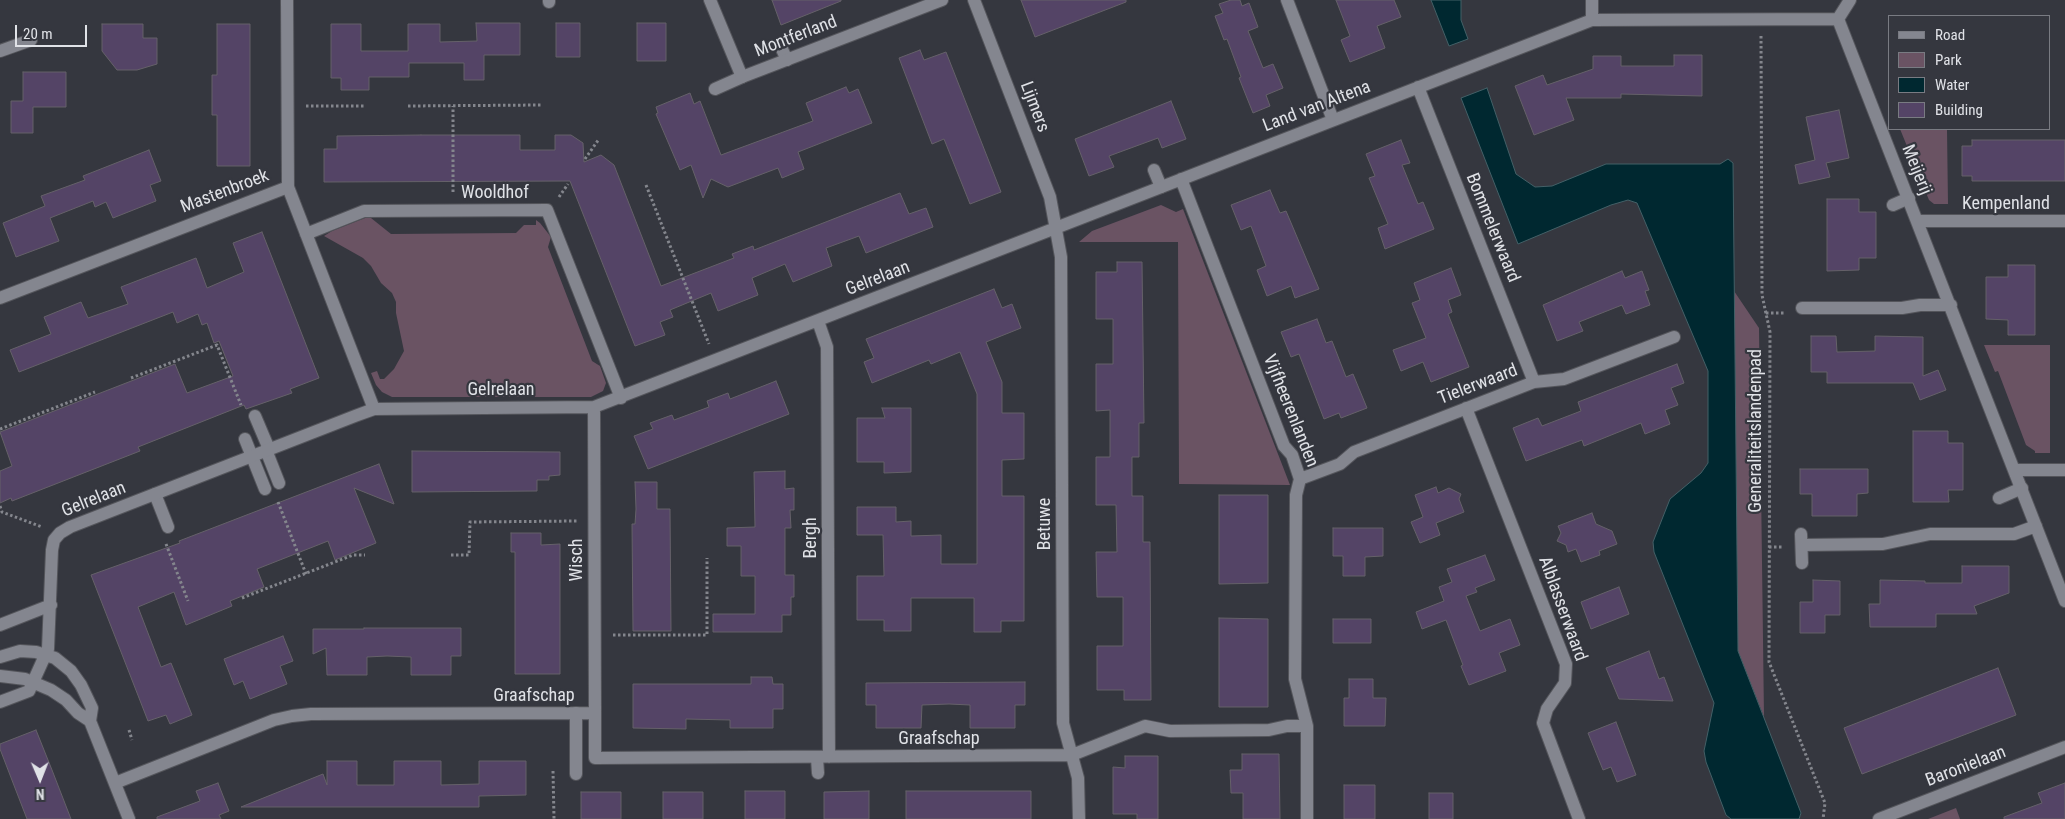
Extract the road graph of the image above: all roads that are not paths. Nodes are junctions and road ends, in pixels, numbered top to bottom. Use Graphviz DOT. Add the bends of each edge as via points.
graph roads {
  1 [pos="287,0"];
  2 [pos="710,0"];
  3 [pos="942,0"];
  4 [pos="974,0"];
  5 [pos="1287,0"];
  6 [pos="1592,0"];
  7 [pos="1850,0"];
  8 [pos="1838,19"];
  9 [pos="1592,20"];
  10 [pos="31,40"];
  11 [pos="780,44"];
  12 [pos="0,51"];
  13 [pos="787,60"];
  14 [pos="742,77"];
  15 [pos="1418,87"];
  16 [pos="715,89"];
  17 [pos="1333,120"];
  18 [pos="1154,170"];
  19 [pos="1181,179"];
  20 [pos="288,186"];
  21 [pos="1161,187"];
  22 [pos="1909,198"];
  23 [pos="1893,205"];
  24 [pos="1918,221"];
  25 [pos="2065,221"];
  26 [pos="1056,228"];
  27 [pos="306,234"];
  28 [pos="0,298"];
  29 [pos="1951,305"];
  30 [pos="1796,311"];
  31 [pos="818,321"];
  32 [pos="1674,337"];
  33 [pos="1534,382"];
  34 [pos="621,398"];
  35 [pos="594,408"];
  36 [pos="1466,408"];
  37 [pos="374,409"];
  38 [pos="255,416"];
  39 [pos="245,439"];
  40 [pos="267,450"];
  41 [pos="252,456"];
  42 [pos="2015,470"];
  43 [pos="2065,470"];
  44 [pos="1300,479"];
  45 [pos="2022,488"];
  46 [pos="155,494"];
  47 [pos="1999,498"];
  48 [pos="2036,526"];
  49 [pos="166,532"];
  50 [pos="1802,563"];
  51 [pos="2065,601"];
  52 [pos="51,605"];
  53 [pos="0,625"];
  54 [pos="46,654"];
  55 [pos="0,657"];
  56 [pos="0,676"];
  57 [pos="33,682"];
  58 [pos="0,702"];
  59 [pos="576,713"];
  60 [pos="594,713"];
  61 [pos="90,721"];
  62 [pos="1307,726"];
  63 [pos="2065,747"];
  64 [pos="1072,755"];
  65 [pos="823,758"];
  66 [pos="818,773"];
  67 [pos="576,774"];
  68 [pos="115,783"];
  69 [pos="129,819"];
  70 [pos="1079,819"];
  71 [pos="1307,819"];
  72 [pos="1579,819"];
  73 [pos="1879,819"];
  1 -- 20 [label="street, Mastenbroek"];
  2 -- 14 [label="street, Montferland"];
  3 -- 13 [label="street, Montferland"];
  4 -- 26 [label="street, Lijmers" via="1050,197"];
  5 -- 17 [label="street"];
  6 -- 9 [label="street"];
  7 -- 8 [label="street"];
  8 -- 9 [label="street, Land van Altena"];
  8 -- 22 [label="street, Meijerij"];
  9 -- 15 [label="street, Land van Altena"];
  10 -- 12 [label="street"];
  11 -- 13 [label="street"];
  13 -- 14 [label="street, Montferland"];
  14 -- 16 [label="street"];
  15 -- 17 [label="street, Land van Altena"];
  15 -- 33 [label="street, Bommelerwaard"];
  17 -- 19 [label="street, Land van Altena"];
  18 -- 21 [label="street"];
  19 -- 21 [label="street, Land van Altena"];
  19 -- 44 [label="street, Vijfheerenlanden" via="1284,446 1292,455"];
  20 -- 27 [label="street"];
  20 -- 28 [label="street, Mastenbroek"];
  21 -- 26 [label="street, Land van Altena"];
  22 -- 23 [label="street"];
  22 -- 24 [label="street, Meijerij"];
  24 -- 25 [label="street, Kempenland"];
  24 -- 29 [label="street, Meijerij"];
  26 -- 31 [label="street, Gelrelaan"];
  26 -- 64 [label="street, Betuwe" via="1061,257 1063,722"];
  27 -- 34 [label="street, Wooldhof" via="364,211 547,210"];
  27 -- 37 [label="street"];
  29 -- 30 [label="street"];
  29 -- 42 [label="street, Meijerij"];
  31 -- 34 [label="street, Gelrelaan"];
  31 -- 65 [label="street, Bergh" via="827,347"];
  32 -- 33 [label="street, Tielerwaard" via="1564,378"];
  33 -- 36 [label="street, Tielerwaard"];
  34 -- 35 [label="street, Gelrelaan"];
  35 -- 37 [label="street, Gelrelaan"];
  35 -- 60 [label="street, Wisch"];
  36 -- 44 [label="street, Tielerwaard" via="1354,452 1340,464"];
  36 -- 72 [label="street, Alblasserwaard" via="1566,664 1565,683 1547,709 1543,723"];
  37 -- 40 [label="street, Gelrelaan"];
  38 -- 40 [label="street"];
  39 -- 41 [label="street"];
  40 -- 41 [label="street, Gelrelaan"];
  40 -- 41 [label="street" via="273,489"];
  41 -- 46 [label="street, Gelrelaan"];
  42 -- 43 [label="street"];
  42 -- 45 [label="street, Meijerij"];
  44 -- 62 [label="street, Vijfheerenlanden" via="1296,495 1295,679"];
  45 -- 47 [label="street"];
  45 -- 48 [label="street, Meijerij"];
  46 -- 49 [label="street"];
  46 -- 52 [label="street, Gelrelaan" via="60,533 52,550"];
  48 -- 50 [label="street" via="2014,534 1930,534 1883,544 1802,540"];
  48 -- 51 [label="street, Meijerij"];
  52 -- 53 [label="street"];
  52 -- 54 [label="street, Gelrelaan"];
  54 -- 55 [label="street" via="28,651"];
  54 -- 57 [label="street, Gelrelaan"];
  54 -- 61 [label="street" via="64,664 81,685 92,708"];
  56 -- 57 [label="street"];
  57 -- 58 [label="street" via="29,690"];
  57 -- 61 [label="street" via="58,694"];
  59 -- 60 [label="street, Graafschap"];
  59 -- 67 [label="street"];
  59 -- 68 [label="street, Graafschap" via="300,714 274,720"];
  60 -- 65 [label="street, Graafschap" via="595,758"];
  61 -- 68 [label="street"];
  62 -- 64 [label="street" via="1190,731 1145,726"];
  62 -- 71 [label="street, Vijfheerenlanden"];
  63 -- 73 [label="street, Baronielaan"];
  64 -- 65 [label="street, Graafschap"];
  64 -- 70 [label="street, Betuwe" via="1078,778"];
  65 -- 66 [label="street, Bergh"];
  68 -- 69 [label="street"];
}
